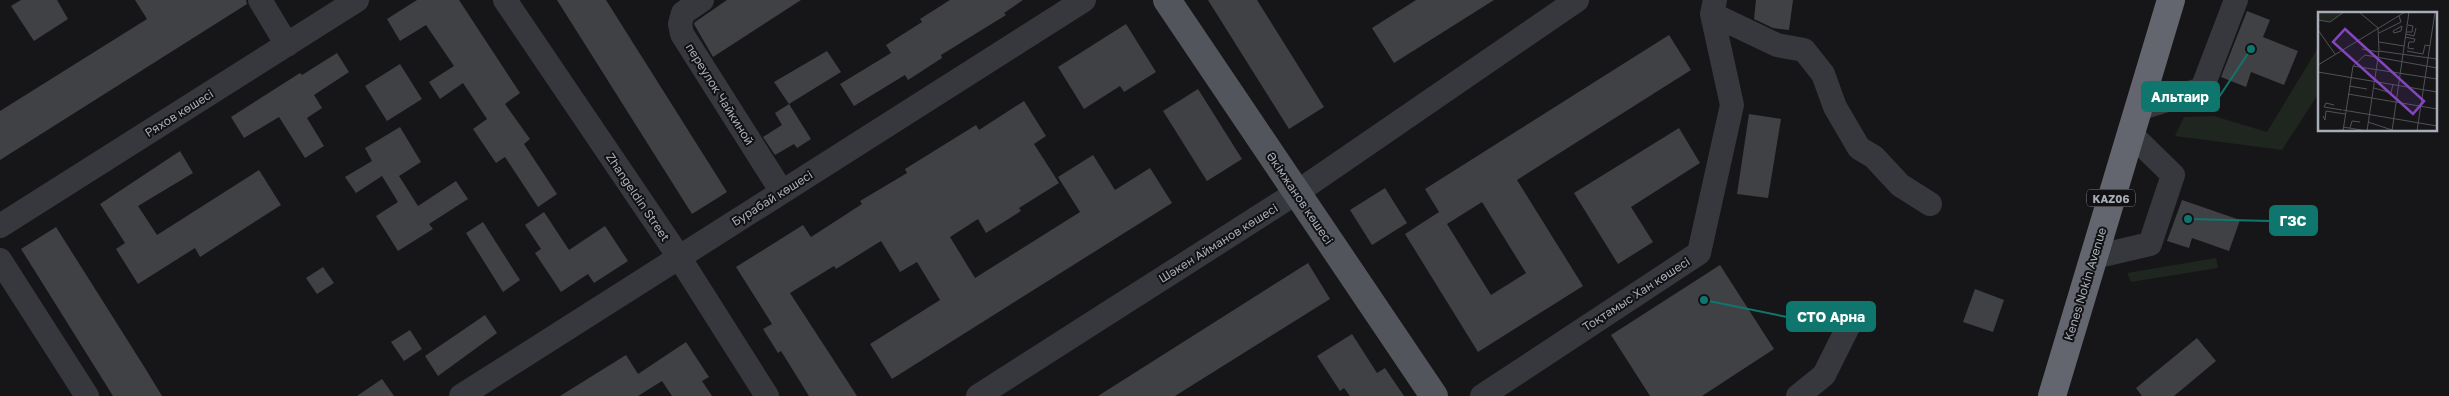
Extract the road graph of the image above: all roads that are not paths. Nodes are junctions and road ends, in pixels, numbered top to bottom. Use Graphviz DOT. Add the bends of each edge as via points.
graph roads {
  1 [pos="260,0"];
  2 [pos="357,0"];
  3 [pos="505,0"];
  4 [pos="702,0"];
  5 [pos="1084,0"];
  6 [pos="1167,0"];
  7 [pos="1577,0"];
  8 [pos="2171,0"];
  9 [pos="2236,0"];
  10 [pos="1714,7"];
  11 [pos="287,44"];
  12 [pos="2134,121"];
  13 [pos="782,192"];
  14 [pos="1296,194"];
  15 [pos="1930,204"];
  16 [pos="0,226"];
  17 [pos="679,257"];
  18 [pos="2094,257"];
  19 [pos="0,260"];
  20 [pos="1850,323"];
  21 [pos="87,396"];
  22 [pos="461,396"];
  23 [pos="767,396"];
  24 [pos="978,396"];
  25 [pos="1434,396"];
  26 [pos="1482,396"];
  27 [pos="1798,396"];
  28 [pos="2052,396"];
  1 -- 11 [label="street"];
  2 -- 11 [label="street, Ряхов көшесі"];
  3 -- 17 [label="street, Zhangeldin Street"];
  4 -- 13 [label="street, переулок Чайкиной" via="683,13 682,34"];
  5 -- 13 [label="street, Бурабай көшесі"];
  6 -- 14 [label="main road, Әкімжанов көшесі"];
  7 -- 14 [label="street, Шәкен Айманов көшесі"];
  8 -- 12 [label="highway, Kenes Nokin Avenue / KАZ06"];
  9 -- 12 [label="street" via="2202,89"];
  10 -- 15 [label="street" via="1777,46 1804,50 1822,74 1835,106 1859,148 1874,157 1900,185"];
  10 -- 26 [label="street, Тоқтамыс Хан көшесі" via="1732,105 1699,253"];
  11 -- 16 [label="street, Ряхов көшесі"];
  12 -- 18 [label="highway, Kenes Nokin Avenue / KАZ06"];
  12 -- 18 [label="street" via="2173,175 2150,244"];
  13 -- 17 [label="street, Бурабай көшесі"];
  14 -- 24 [label="street, Шәкен Айманов көшесі"];
  14 -- 25 [label="main road, Әкімжанов көшесі"];
  17 -- 22 [label="street, Бурабай көшесі"];
  17 -- 23 [label="street, Zhangeldin Street"];
  18 -- 28 [label="highway, Kenes Nokin Avenue / KАZ06"];
  19 -- 21 [label="street"];
  20 -- 27 [label="street" via="1824,375"];
}
